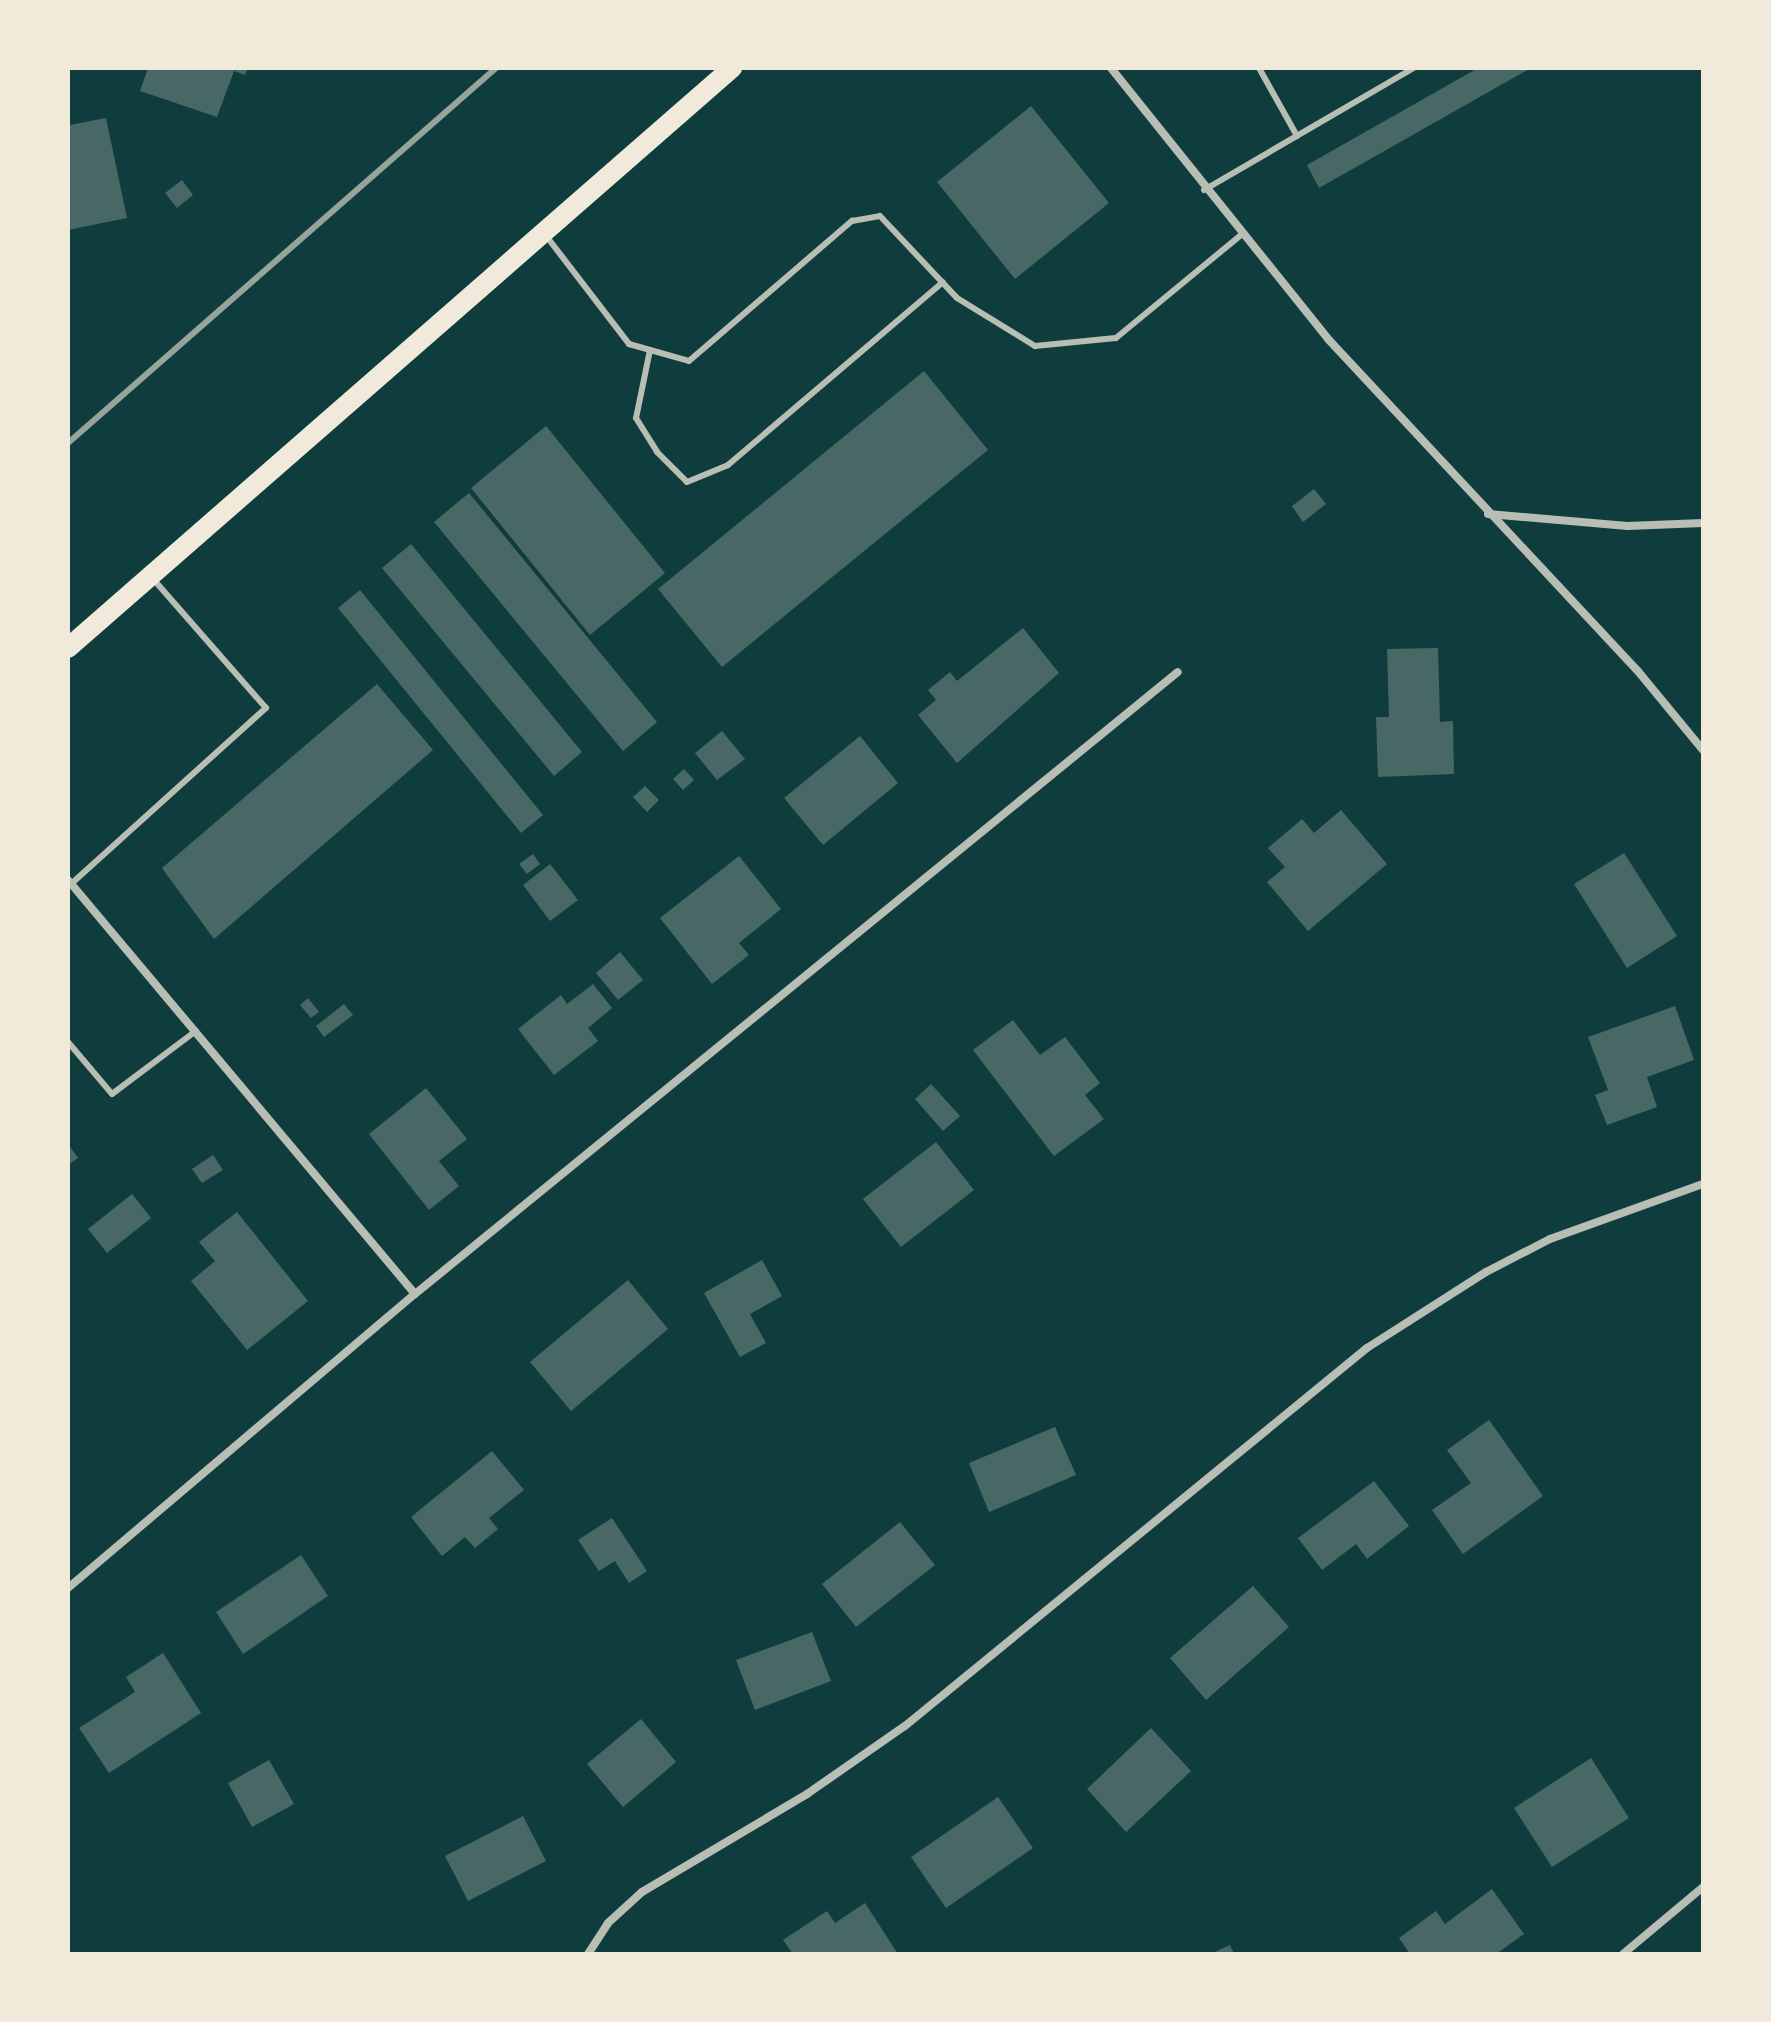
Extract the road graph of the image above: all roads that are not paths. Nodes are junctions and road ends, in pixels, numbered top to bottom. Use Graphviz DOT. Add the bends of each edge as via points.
graph roads {
  1 [pos="732,68"];
  2 [pos="1111,68"];
  3 [pos="1259,68"];
  4 [pos="1414,68"];
  5 [pos="1297,136"];
  6 [pos="1204,190"];
  7 [pos="542,231"];
  8 [pos="1242,234"];
  9 [pos="943,282"];
  10 [pos="650,350"];
  11 [pos="1488,514"];
  12 [pos="1703,523"];
  13 [pos="151,576"];
  14 [pos="68,648"];
  15 [pos="1178,672"];
  16 [pos="1703,750"];
  17 [pos="70,882"];
  18 [pos="196,1031"];
  19 [pos="68,1042"];
  20 [pos="1703,1184"];
  21 [pos="415,1294"];
  22 [pos="68,1588"];
  23 [pos="1703,1887"];
  24 [pos="588,1954"];
  25 [pos="1623,1954"];
  1 -- 7 [label="main road"];
  2 -- 6 [label="street"];
  3 -- 5 [label="lane"];
  4 -- 5 [label="lane"];
  5 -- 6 [label="lane"];
  6 -- 8 [label="street"];
  7 -- 10 [label="lane" via="629,344"];
  7 -- 13 [label="main road"];
  8 -- 9 [label="lane" via="1116,338 1035,346 957,298"];
  8 -- 11 [label="street" via="1329,340"];
  9 -- 10 [label="lane" via="880,216 852,221 689,361"];
  9 -- 10 [label="lane" via="728,465 687,482 657,452 636,418"];
  11 -- 12 [label="street" via="1627,526"];
  11 -- 16 [label="street" via="1637,670"];
  13 -- 14 [label="main road"];
  13 -- 17 [label="lane" via="266,708"];
  15 -- 21 [label="street"];
  17 -- 18 [label="street"];
  18 -- 19 [label="lane" via="112,1094"];
  18 -- 21 [label="street"];
  20 -- 24 [label="street" via="1550,1239 1486,1272 1379,1340 905,1726 807,1794 642,1892 608,1923"];
  21 -- 22 [label="street"];
  23 -- 25 [label="street"];
}
